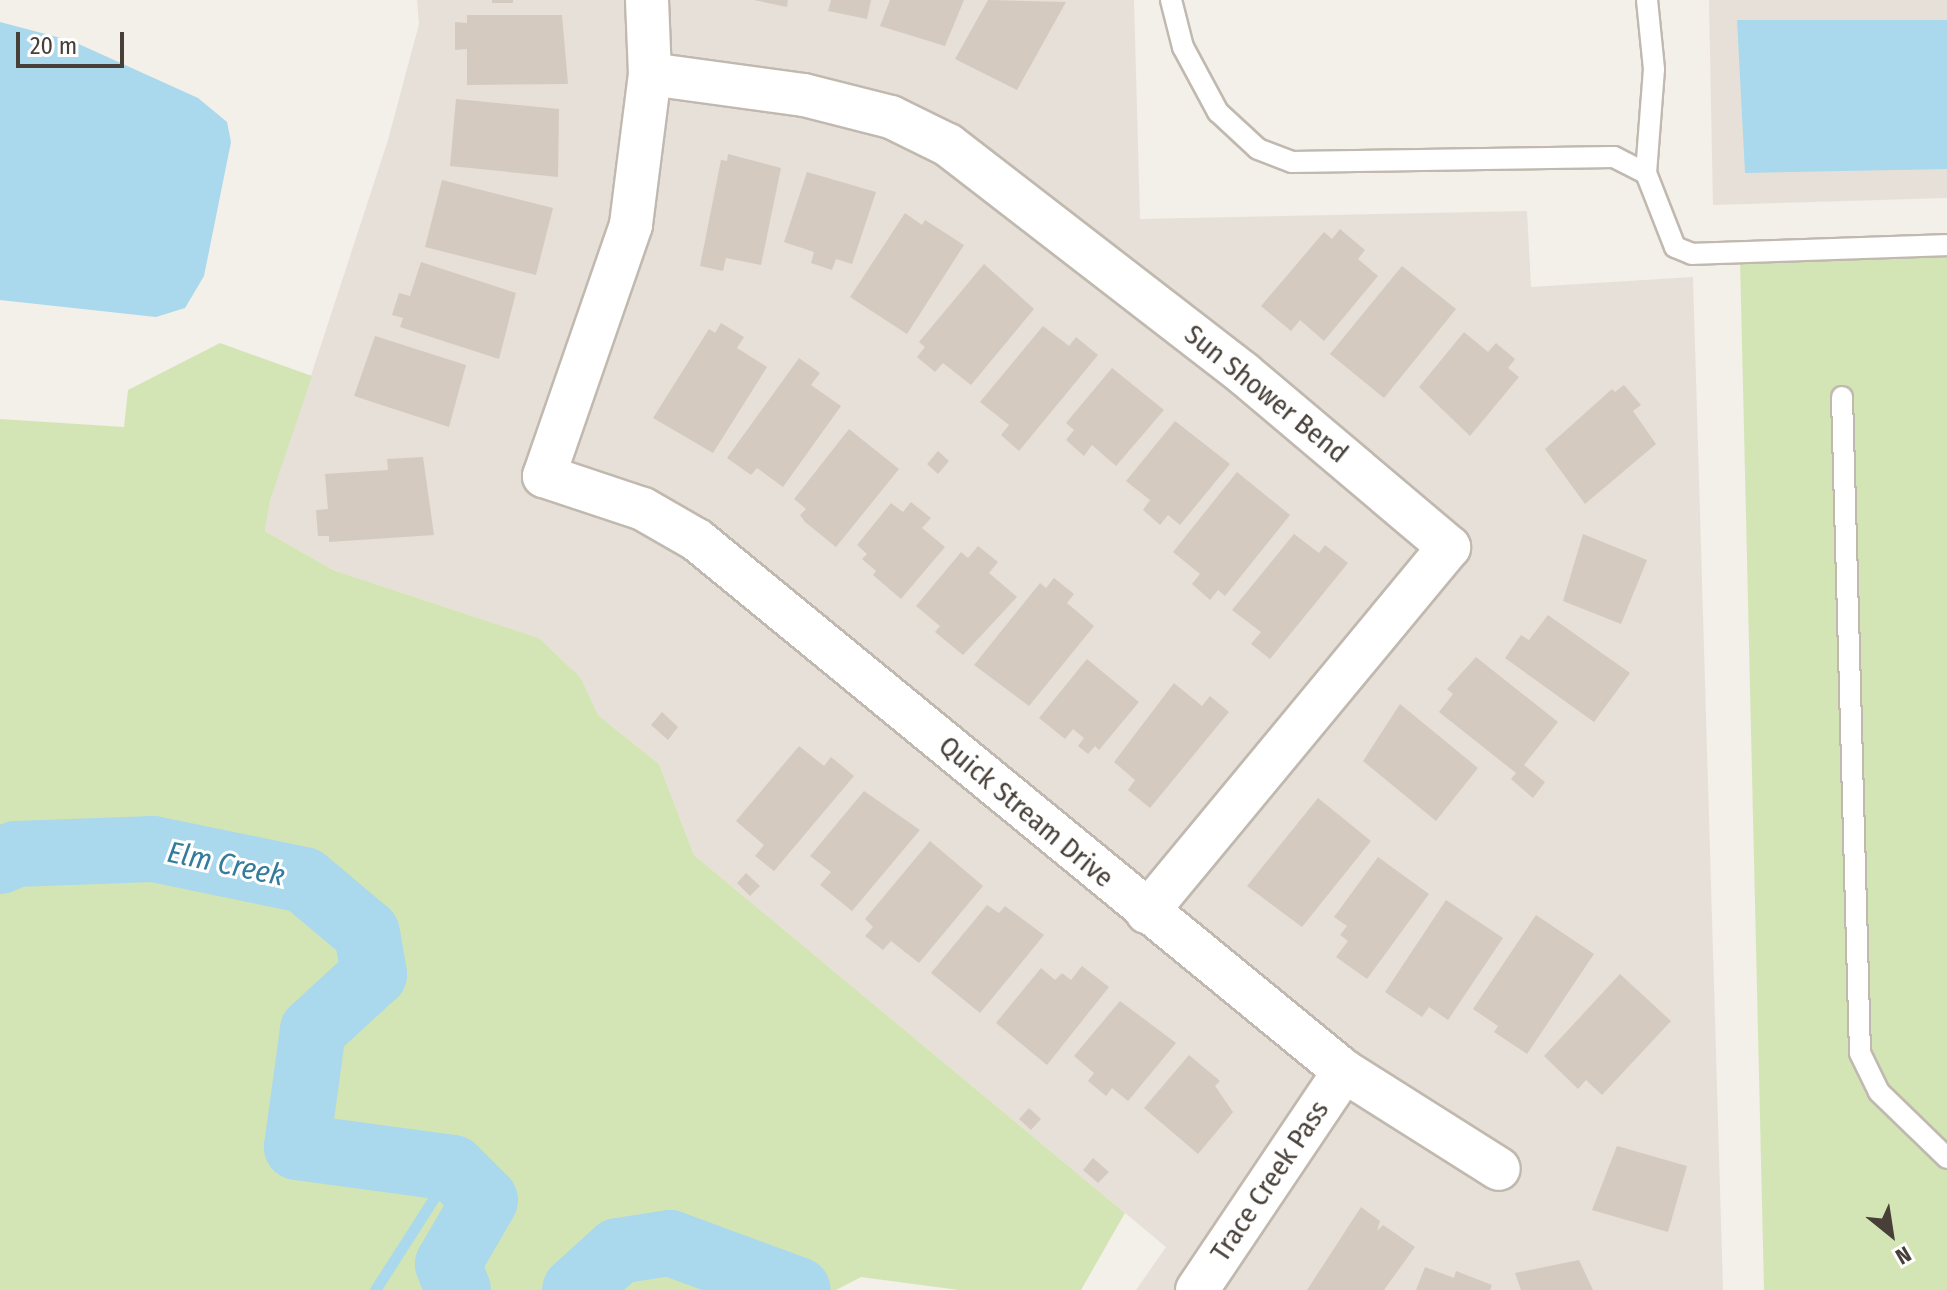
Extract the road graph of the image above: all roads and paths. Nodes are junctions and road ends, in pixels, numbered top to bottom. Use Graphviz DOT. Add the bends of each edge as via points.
graph roads {
  1 [pos="647,0"];
  2 [pos="1171,0"];
  3 [pos="1647,0"];
  4 [pos="650,74"];
  5 [pos="1646,173"];
  6 [pos="1947,245"];
  7 [pos="1842,397"];
  8 [pos="1147,912"];
  9 [pos="1344,1071"];
  10 [pos="1947,1158"];
  11 [pos="1499,1169"];
  12 [pos="1204,1278"];
  1 -- 4 [label="street"];
  2 -- 5 [label="lane" via="1183,47 1218,112 1258,149 1292,162 1614,157"];
  3 -- 5 [label="lane" via="1654,69"];
  4 -- 8 [label="street, Quick Stream Drive" via="631,225 544,476 643,509 697,540"];
  4 -- 8 [label="street, Sun Shower Bend" via="804,95 891,117 948,145 1243,373 1449,547"];
  5 -- 6 [label="lane" via="1675,247 1692,254"];
  7 -- 10 [label="lane" via="1860,1053 1879,1092"];
  8 -- 9 [label="street, Quick Stream Drive"];
  9 -- 11 [label="street, Quick Stream Drive"];
  9 -- 12 [label="street, Trace Creek Pass"];
}
